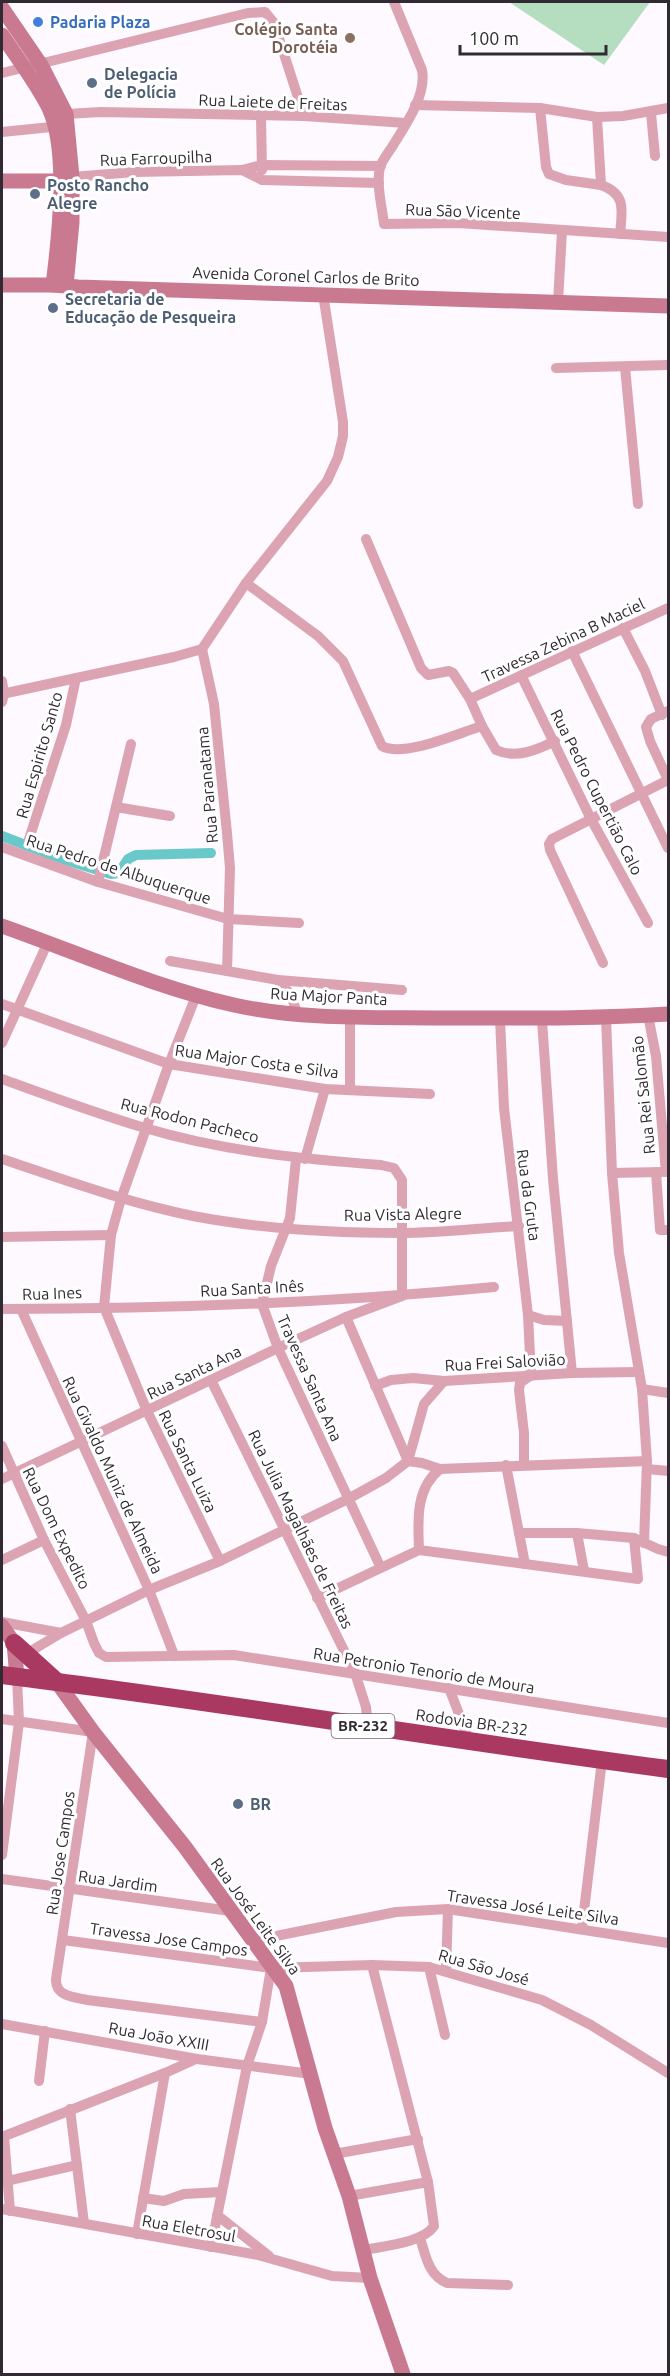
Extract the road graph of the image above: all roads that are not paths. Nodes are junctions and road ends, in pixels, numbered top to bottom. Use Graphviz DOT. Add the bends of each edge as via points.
graph roads {
  1 [pos="394,2"];
  2 [pos="2,8"];
  3 [pos="2,35"];
  4 [pos="41,65"];
  5 [pos="24,68"];
  6 [pos="2,73"];
  7 [pos="415,105"];
  8 [pos="540,108"];
  9 [pos="669,108"];
  10 [pos="651,112"];
  11 [pos="261,116"];
  12 [pos="304,116"];
  13 [pos="597,117"];
  14 [pos="63,122"];
  15 [pos="406,123"];
  16 [pos="2,132"];
  17 [pos="655,156"];
  18 [pos="262,165"];
  19 [pos="381,166"];
  20 [pos="242,170"];
  21 [pos="68,179"];
  22 [pos="2,180"];
  23 [pos="262,180"];
  24 [pos="379,183"];
  25 [pos="601,186"];
  26 [pos="562,231"];
  27 [pos="620,234"];
  28 [pos="669,237"];
  29 [pos="2,285"];
  30 [pos="59,286"];
  31 [pos="323,294"];
  32 [pos="558,302"];
  33 [pos="669,306"];
  34 [pos="669,365"];
  35 [pos="625,367"];
  36 [pos="556,368"];
  37 [pos="638,504"];
  38 [pos="366,539"];
  39 [pos="246,583"];
  40 [pos="669,608"];
  41 [pos="623,628"];
  42 [pos="202,649"];
  43 [pos="572,651"];
  44 [pos="521,675"];
  45 [pos="76,678"];
  46 [pos="2,681"];
  47 [pos="2,697"];
  48 [pos="470,699"];
  49 [pos="661,715"];
  50 [pos="482,726"];
  51 [pos="555,741"];
  52 [pos="131,744"];
  53 [pos="668,780"];
  54 [pos="640,793"];
  55 [pos="116,807"];
  56 [pos="170,816"];
  57 [pos="591,819"];
  58 [pos="29,839"];
  59 [pos="2,847"];
  60 [pos="669,848"];
  61 [pos="100,874"];
  62 [pos="228,919"];
  63 [pos="299,923"];
  64 [pos="648,923"];
  65 [pos="2,926"];
  66 [pos="47,944"];
  67 [pos="170,961"];
  68 [pos="603,963"];
  69 [pos="226,971"];
  70 [pos="278,980"];
  71 [pos="402,990"];
  72 [pos="196,996"];
  73 [pos="2,1004"];
  74 [pos="16,1009"];
  75 [pos="297,1013"];
  76 [pos="669,1014"];
  77 [pos="648,1015"];
  78 [pos="350,1017"];
  79 [pos="606,1017"];
  80 [pos="500,1019"];
  81 [pos="542,1020"];
  82 [pos="2,1043"];
  83 [pos="169,1064"];
  84 [pos="2,1079"];
  85 [pos="325,1089"];
  86 [pos="350,1089"];
  87 [pos="430,1094"];
  88 [pos="146,1129"];
  89 [pos="2,1159"];
  90 [pos="300,1159"];
  91 [pos="664,1172"];
  92 [pos="612,1173"];
  93 [pos="121,1198"];
  94 [pos="519,1226"];
  95 [pos="288,1228"];
  96 [pos="664,1230"];
  97 [pos="402,1233"];
  98 [pos="111,1235"];
  99 [pos="2,1237"];
  100 [pos="494,1287"];
  101 [pos="402,1296"];
  102 [pos="262,1304"];
  103 [pos="104,1307"];
  104 [pos="2,1309"];
  105 [pos="21,1309"];
  106 [pos="528,1315"];
  107 [pos="346,1317"];
  108 [pos="567,1321"];
  109 [pos="278,1348"];
  110 [pos="638,1372"];
  111 [pos="573,1373"];
  112 [pos="531,1376"];
  113 [pos="210,1380"];
  114 [pos="444,1381"];
  115 [pos="375,1386"];
  116 [pos="642,1389"];
  117 [pos="669,1393"];
  118 [pos="147,1411"];
  119 [pos="82,1442"];
  120 [pos="2,1446"];
  121 [pos="408,1461"];
  122 [pos="524,1464"];
  123 [pos="506,1465"];
  124 [pos="647,1465"];
  125 [pos="440,1469"];
  126 [pos="669,1471"];
  127 [pos="14,1473"];
  128 [pos="2,1479"];
  129 [pos="348,1499"];
  130 [pos="285,1529"];
  131 [pos="519,1533"];
  132 [pos="578,1533"];
  133 [pos="44,1540"];
  134 [pos="639,1541"];
  135 [pos="419,1550"];
  136 [pos="669,1552"];
  137 [pos="2,1560"];
  138 [pos="220,1561"];
  139 [pos="525,1564"];
  140 [pos="380,1566"];
  141 [pos="584,1571"];
  142 [pos="149,1590"];
  143 [pos="317,1598"];
  144 [pos="86,1621"];
  145 [pos="2,1624"];
  146 [pos="61,1634"];
  147 [pos="20,1648"];
  148 [pos="174,1655"];
  149 [pos="355,1673"];
  150 [pos="9,1676"];
  151 [pos="57,1682"];
  152 [pos="449,1688"];
  153 [pos="2,1719"];
  154 [pos="19,1722"];
  155 [pos="669,1723"];
  156 [pos="368,1727"];
  157 [pos="93,1732"];
  158 [pos="468,1740"];
  159 [pos="602,1760"];
  160 [pos="669,1769"];
  161 [pos="2,1855"];
  162 [pos="2,1880"];
  163 [pos="70,1889"];
  164 [pos="448,1909"];
  165 [pos="230,1911"];
  166 [pos="582,1928"];
  167 [pos="63,1940"];
  168 [pos="251,1941"];
  169 [pos="669,1943"];
  170 [pos="372,1965"];
  171 [pos="429,1967"];
  172 [pos="272,1968"];
  173 [pos="446,1971"];
  174 [pos="262,2022"];
  175 [pos="2,2024"];
  176 [pos="45,2031"];
  177 [pos="445,2036"];
  178 [pos="197,2059"];
  179 [pos="247,2066"];
  180 [pos="668,2068"];
  181 [pos="165,2073"];
  182 [pos="311,2074"];
  183 [pos="39,2081"];
  184 [pos="70,2109"];
  185 [pos="3,2136"];
  186 [pos="418,2139"];
  187 [pos="334,2154"];
  188 [pos="77,2165"];
  189 [pos="7,2181"];
  190 [pos="428,2182"];
  191 [pos="221,2192"];
  192 [pos="348,2196"];
  193 [pos="143,2198"];
  194 [pos="6,2210"];
  195 [pos="217,2215"];
  196 [pos="84,2223"];
  197 [pos="137,2234"];
  198 [pos="420,2238"];
  199 [pos="210,2247"];
  200 [pos="364,2250"];
  201 [pos="273,2259"];
  202 [pos="370,2278"];
  203 [pos="508,2285"];
  204 [pos="403,2374"];
  1 -- 7 [label="street" via="422,70 424,85"];
  2 -- 4 [label="street"];
  3 -- 5 [label="street"];
  4 -- 5 [label="street"];
  4 -- 12 [label="street" via="265,12 274,23"];
  4 -- 14 [label="street"];
  5 -- 6 [label="street"];
  5 -- 14 [label="street" via="49,109"];
  7 -- 8 [label="street"];
  7 -- 15 [label="street"];
  8 -- 13 [label="street"];
  8 -- 25 [label="street" via="549,174"];
  9 -- 10 [label="street"];
  10 -- 13 [label="street"];
  10 -- 17 [label="street"];
  11 -- 12 [label="street, Rua Laiete de Freitas"];
  11 -- 14 [label="street, Rua Laiete de Freitas" via="101,112"];
  11 -- 18 [label="street"];
  12 -- 15 [label="street, Rua Laiete de Freitas"];
  13 -- 25 [label="street"];
  14 -- 16 [label="street, Rua Laiete de Freitas"];
  14 -- 21 [label="street"];
  15 -- 19 [label="street"];
  18 -- 19 [label="street, Rua Farroupilha"];
  18 -- 20 [label="street, Rua Farroupilha"];
  18 -- 23 [label="street"];
  19 -- 24 [label="street, Rua São Vicente"];
  20 -- 21 [label="street, Rua Farroupilha" via="135,172"];
  20 -- 23 [label="street, Rua Farroupilha"];
  21 -- 22 [label="street"];
  21 -- 30 [label="street" via="72,222"];
  23 -- 24 [label="street, Rua Farroupilha"];
  24 -- 26 [label="street, Rua São Vicente" via="384,224 458,223"];
  25 -- 27 [label="street" via="614,190 619,197"];
  26 -- 27 [label="street, Rua São Vicente"];
  26 -- 32 [label="street"];
  27 -- 28 [label="street, Rua São Vicente"];
  29 -- 30 [label="street, Avenida Coronel Carlos de Brito"];
  30 -- 31 [label="street, Avenida Coronel Carlos de Brito"];
  31 -- 32 [label="street, Avenida Coronel Carlos de Brito"];
  31 -- 39 [label="street" via="343,422 338,457 327,481"];
  32 -- 33 [label="street, Avenida Coronel Carlos de Brito"];
  34 -- 35 [label="street"];
  35 -- 36 [label="street"];
  35 -- 37 [label="street"];
  38 -- 48 [label="street" via="421,668 428,675 453,673"];
  39 -- 42 [label="street"];
  39 -- 50 [label="street" via="318,636 343,661 382,746 394,750 410,748"];
  40 -- 41 [label="street, Travessa Zebina B Maciel"];
  41 -- 43 [label="street, Travessa Zebina B Maciel"];
  41 -- 49 [label="street"];
  42 -- 45 [label="street"];
  42 -- 62 [label="street, Rua Paranatama" via="214,704 227,833"];
  43 -- 44 [label="street, Travessa Zebina B Maciel"];
  43 -- 54 [label="street"];
  44 -- 48 [label="street, Travessa Zebina B Maciel"];
  44 -- 51 [label="street, Rua Pedro Cupertião Calo"];
  45 -- 47 [label="street"];
  45 -- 58 [label="street, Rua Espirito Santo" via="66,725"];
  46 -- 47 [label="street"];
  48 -- 50 [label="street"];
  49 -- 53 [label="street" via="646,725"];
  50 -- 51 [label="street" via="496,750 511,755"];
  51 -- 57 [label="street, Rua Pedro Cupertião Calo"];
  52 -- 55 [label="street"];
  53 -- 54 [label="street"];
  54 -- 57 [label="street"];
  54 -- 60 [label="street"];
  55 -- 56 [label="street"];
  55 -- 61 [label="street"];
  57 -- 64 [label="street, Rua Pedro Cupertião Calo"];
  57 -- 68 [label="street" via="549,844"];
  59 -- 61 [label="street, Rua Pedro de Albuquerque"];
  61 -- 62 [label="street, Rua Pedro de Albuquerque"];
  62 -- 63 [label="street, Rua Pedro de Albuquerque"];
  62 -- 69 [label="street, Rua Paranatama"];
  65 -- 66 [label="street, Rua Major Panta"];
  66 -- 72 [label="street, Rua Major Panta"];
  66 -- 74 [label="street"];
  67 -- 69 [label="street"];
  69 -- 70 [label="street"];
  70 -- 71 [label="street"];
  70 -- 75 [label="street" via="291,995"];
  72 -- 75 [label="street, Rua Major Panta"];
  72 -- 83 [label="street"];
  73 -- 74 [label="street, Rua Major Costa e Silva"];
  74 -- 82 [label="street"];
  74 -- 83 [label="street, Rua Major Costa e Silva"];
  75 -- 78 [label="street, Rua Major Panta"];
  76 -- 77 [label="street, Rua Major Panta"];
  77 -- 79 [label="street, Rua Major Panta"];
  77 -- 91 [label="street, Rua Rei Salomão" via="656,1056"];
  78 -- 80 [label="street, Rua Major Panta"];
  78 -- 86 [label="street"];
  79 -- 81 [label="street, Rua Major Panta"];
  79 -- 92 [label="street"];
  80 -- 81 [label="street, Rua Major Panta"];
  80 -- 94 [label="street, Rua da Gruta" via="504,1108"];
  81 -- 108 [label="street"];
  83 -- 85 [label="street, Rua Major Costa e Silva"];
  83 -- 88 [label="street"];
  84 -- 88 [label="street, Rua Rodon Pacheco"];
  85 -- 86 [label="street, Rua Major Costa e Silva"];
  85 -- 90 [label="street, Travessa Santa Ana"];
  86 -- 87 [label="street, Rua Major Costa e Silva"];
  88 -- 90 [label="street, Rua Rodon Pacheco"];
  88 -- 93 [label="street"];
  89 -- 93 [label="street, Rua Vista Alegre"];
  90 -- 95 [label="street, Travessa Santa Ana"];
  90 -- 97 [label="street" via="394,1168 401,1176"];
  91 -- 92 [label="street"];
  91 -- 96 [label="street, Rua Rei Salomão"];
  92 -- 110 [label="street" via="619,1253"];
  93 -- 95 [label="street, Rua Vista Alegre" via="194,1216"];
  93 -- 98 [label="street"];
  94 -- 97 [label="street, Rua Vista Alegre"];
  94 -- 106 [label="street, Rua da Gruta"];
  95 -- 97 [label="street, Rua Vista Alegre"];
  95 -- 102 [label="street, Travessa Santa Ana" via="271,1266"];
  97 -- 101 [label="street"];
  98 -- 99 [label="street"];
  98 -- 103 [label="street"];
  100 -- 101 [label="street, Rua Santa Inês"];
  101 -- 102 [label="street, Rua Santa Inês"];
  101 -- 107 [label="street, Rua Santa Ana"];
  102 -- 103 [label="street, Rua Santa Inês"];
  102 -- 109 [label="street, Travessa Santa Ana"];
  103 -- 105 [label="street, Rua Ines"];
  103 -- 118 [label="street, Rua Santa Luiza"];
  104 -- 105 [label="street, Rua Ines"];
  105 -- 119 [label="street, Rua Givaldo Muniz de Almeida"];
  106 -- 108 [label="street"];
  106 -- 112 [label="street, Rua da Gruta"];
  107 -- 109 [label="street, Rua Santa Ana"];
  107 -- 115 [label="street"];
  108 -- 111 [label="street"];
  109 -- 113 [label="street, Rua Santa Ana"];
  109 -- 129 [label="street, Travessa Santa Ana"];
  110 -- 111 [label="street, Rua Frei Salovião"];
  110 -- 116 [label="street"];
  111 -- 112 [label="street, Rua Frei Salovião"];
  112 -- 114 [label="street, Rua Frei Salovião"];
  112 -- 122 [label="street" via="520,1383 519,1390"];
  113 -- 118 [label="street, Rua Santa Ana"];
  113 -- 130 [label="street, Rua Julia Magalhães de Freitas"];
  114 -- 115 [label="street, Rua Frei Salovião" via="413,1378"];
  114 -- 121 [label="street" via="421,1409"];
  115 -- 121 [label="street"];
  116 -- 117 [label="street"];
  116 -- 124 [label="street"];
  118 -- 119 [label="street, Rua Santa Ana"];
  118 -- 138 [label="street, Rua Santa Luiza"];
  119 -- 127 [label="street, Rua Santa Ana"];
  119 -- 142 [label="street, Rua Givaldo Muniz de Almeida"];
  120 -- 127 [label="street, Rua Dom Expedito"];
  121 -- 125 [label="street"];
  121 -- 129 [label="street"];
  122 -- 123 [label="street"];
  122 -- 124 [label="street"];
  123 -- 125 [label="street"];
  123 -- 131 [label="street"];
  124 -- 126 [label="street"];
  124 -- 134 [label="street"];
  125 -- 135 [label="street" via="427,1480 423,1492"];
  127 -- 128 [label="street, Rua Santa Ana"];
  127 -- 133 [label="street, Rua Dom Expedito"];
  129 -- 130 [label="street"];
  129 -- 140 [label="street, Travessa Santa Ana"];
  130 -- 138 [label="street"];
  130 -- 143 [label="street, Rua Julia Magalhães de Freitas"];
  131 -- 132 [label="street"];
  131 -- 139 [label="street"];
  132 -- 134 [label="street"];
  132 -- 141 [label="street"];
  133 -- 137 [label="street"];
  133 -- 144 [label="street, Rua Dom Expedito"];
  134 -- 136 [label="street"];
  134 -- 141 [label="street" via="638,1579"];
  135 -- 139 [label="street"];
  135 -- 140 [label="street"];
  138 -- 142 [label="street"];
  139 -- 141 [label="street"];
  140 -- 143 [label="street"];
  142 -- 144 [label="street"];
  142 -- 148 [label="street, Rua Givaldo Muniz de Almeida"];
  143 -- 149 [label="street, Rua Julia Magalhães de Freitas"];
  144 -- 146 [label="street"];
  144 -- 148 [label="street, Rua Dom Expedito" via="99,1653 106,1658"];
  145 -- 146 [label="street"];
  145 -- 147 [label="street"];
  146 -- 147 [label="street"];
  147 -- 150 [label="street"];
  147 -- 151 [label="highway"];
  148 -- 149 [label="street, Rua Petronio Tenorio de Moura" via="234,1655"];
  149 -- 152 [label="street, Rua Petronio Tenorio de Moura"];
  149 -- 156 [label="street, Rua Julia Magalhães de Freitas"];
  150 -- 151 [label="highway, BR-232"];
  150 -- 154 [label="street"];
  151 -- 156 [label="highway, Rodovia BR-232 / BR-232"];
  151 -- 157 [label="street, Rua José Leite Silva"];
  152 -- 155 [label="street, Rua Petronio Tenorio de Moura"];
  152 -- 158 [label="street"];
  153 -- 154 [label="street"];
  154 -- 157 [label="street"];
  154 -- 161 [label="street"];
  156 -- 158 [label="highway, Rodovia BR-232 / BR-232"];
  157 -- 163 [label="street, Rua Jose Campos"];
  157 -- 165 [label="street, Rua José Leite Silva" via="168,1825"];
  158 -- 159 [label="highway, Rodovia BR-232 / BR-232"];
  159 -- 160 [label="highway, Rodovia BR-232 / BR-232"];
  159 -- 166 [label="street"];
  162 -- 163 [label="street, Rua Jardim"];
  163 -- 165 [label="street, Rua Jardim"];
  163 -- 167 [label="street, Rua Jose Campos"];
  164 -- 166 [label="street, Travessa José Leite Silva"];
  164 -- 168 [label="street, Travessa José Leite Silva" via="396,1912"];
  164 -- 173 [label="street"];
  165 -- 168 [label="street, Rua José Leite Silva"];
  166 -- 169 [label="street, Travessa José Leite Silva"];
  167 -- 172 [label="street, Travessa Jose Campos"];
  167 -- 174 [label="street, Rua Jose Campos" via="56,1986 64,1995"];
  168 -- 172 [label="street, Rua José Leite Silva"];
  170 -- 171 [label="street, Rua São José"];
  170 -- 172 [label="street, Rua São José"];
  170 -- 186 [label="street"];
  171 -- 173 [label="street, Rua São José"];
  171 -- 177 [label="street"];
  172 -- 174 [label="street"];
  172 -- 182 [label="street, Rua José Leite Silva" via="286,1986"];
  173 -- 180 [label="street, Rua São José" via="542,2000"];
  174 -- 179 [label="street"];
  175 -- 176 [label="street, Rua João XXIII"];
  176 -- 178 [label="street, Rua João XXIII"];
  176 -- 183 [label="street"];
  178 -- 179 [label="street, Rua João XXIII"];
  178 -- 181 [label="street"];
  179 -- 182 [label="street, Rua João XXIII"];
  179 -- 191 [label="street"];
  181 -- 184 [label="street"];
  181 -- 193 [label="street"];
  182 -- 187 [label="street, Rua José Leite Silva"];
  184 -- 185 [label="street"];
  184 -- 188 [label="street"];
  185 -- 189 [label="street"];
  186 -- 187 [label="street"];
  186 -- 190 [label="street"];
  187 -- 192 [label="street, Rua José Leite Silva"];
  188 -- 189 [label="street"];
  188 -- 196 [label="street"];
  189 -- 194 [label="street"];
  190 -- 192 [label="street"];
  190 -- 198 [label="street" via="434,2226"];
  191 -- 193 [label="street" via="184,2194 164,2201"];
  191 -- 195 [label="street"];
  192 -- 200 [label="street, Rua José Leite Silva"];
  193 -- 197 [label="street"];
  194 -- 196 [label="street, Rua Eletrosul"];
  195 -- 199 [label="street"];
  195 -- 201 [label="street"];
  196 -- 197 [label="street, Rua Eletrosul"];
  197 -- 199 [label="street, Rua Eletrosul"];
  198 -- 200 [label="street"];
  198 -- 203 [label="street" via="431,2271 439,2280"];
  199 -- 201 [label="street, Rua Eletrosul"];
  200 -- 202 [label="street, Rua José Leite Silva"];
  201 -- 202 [label="street, Rua Eletrosul" via="332,2276"];
  202 -- 204 [label="street, Rua José Leite Silva"];
}
